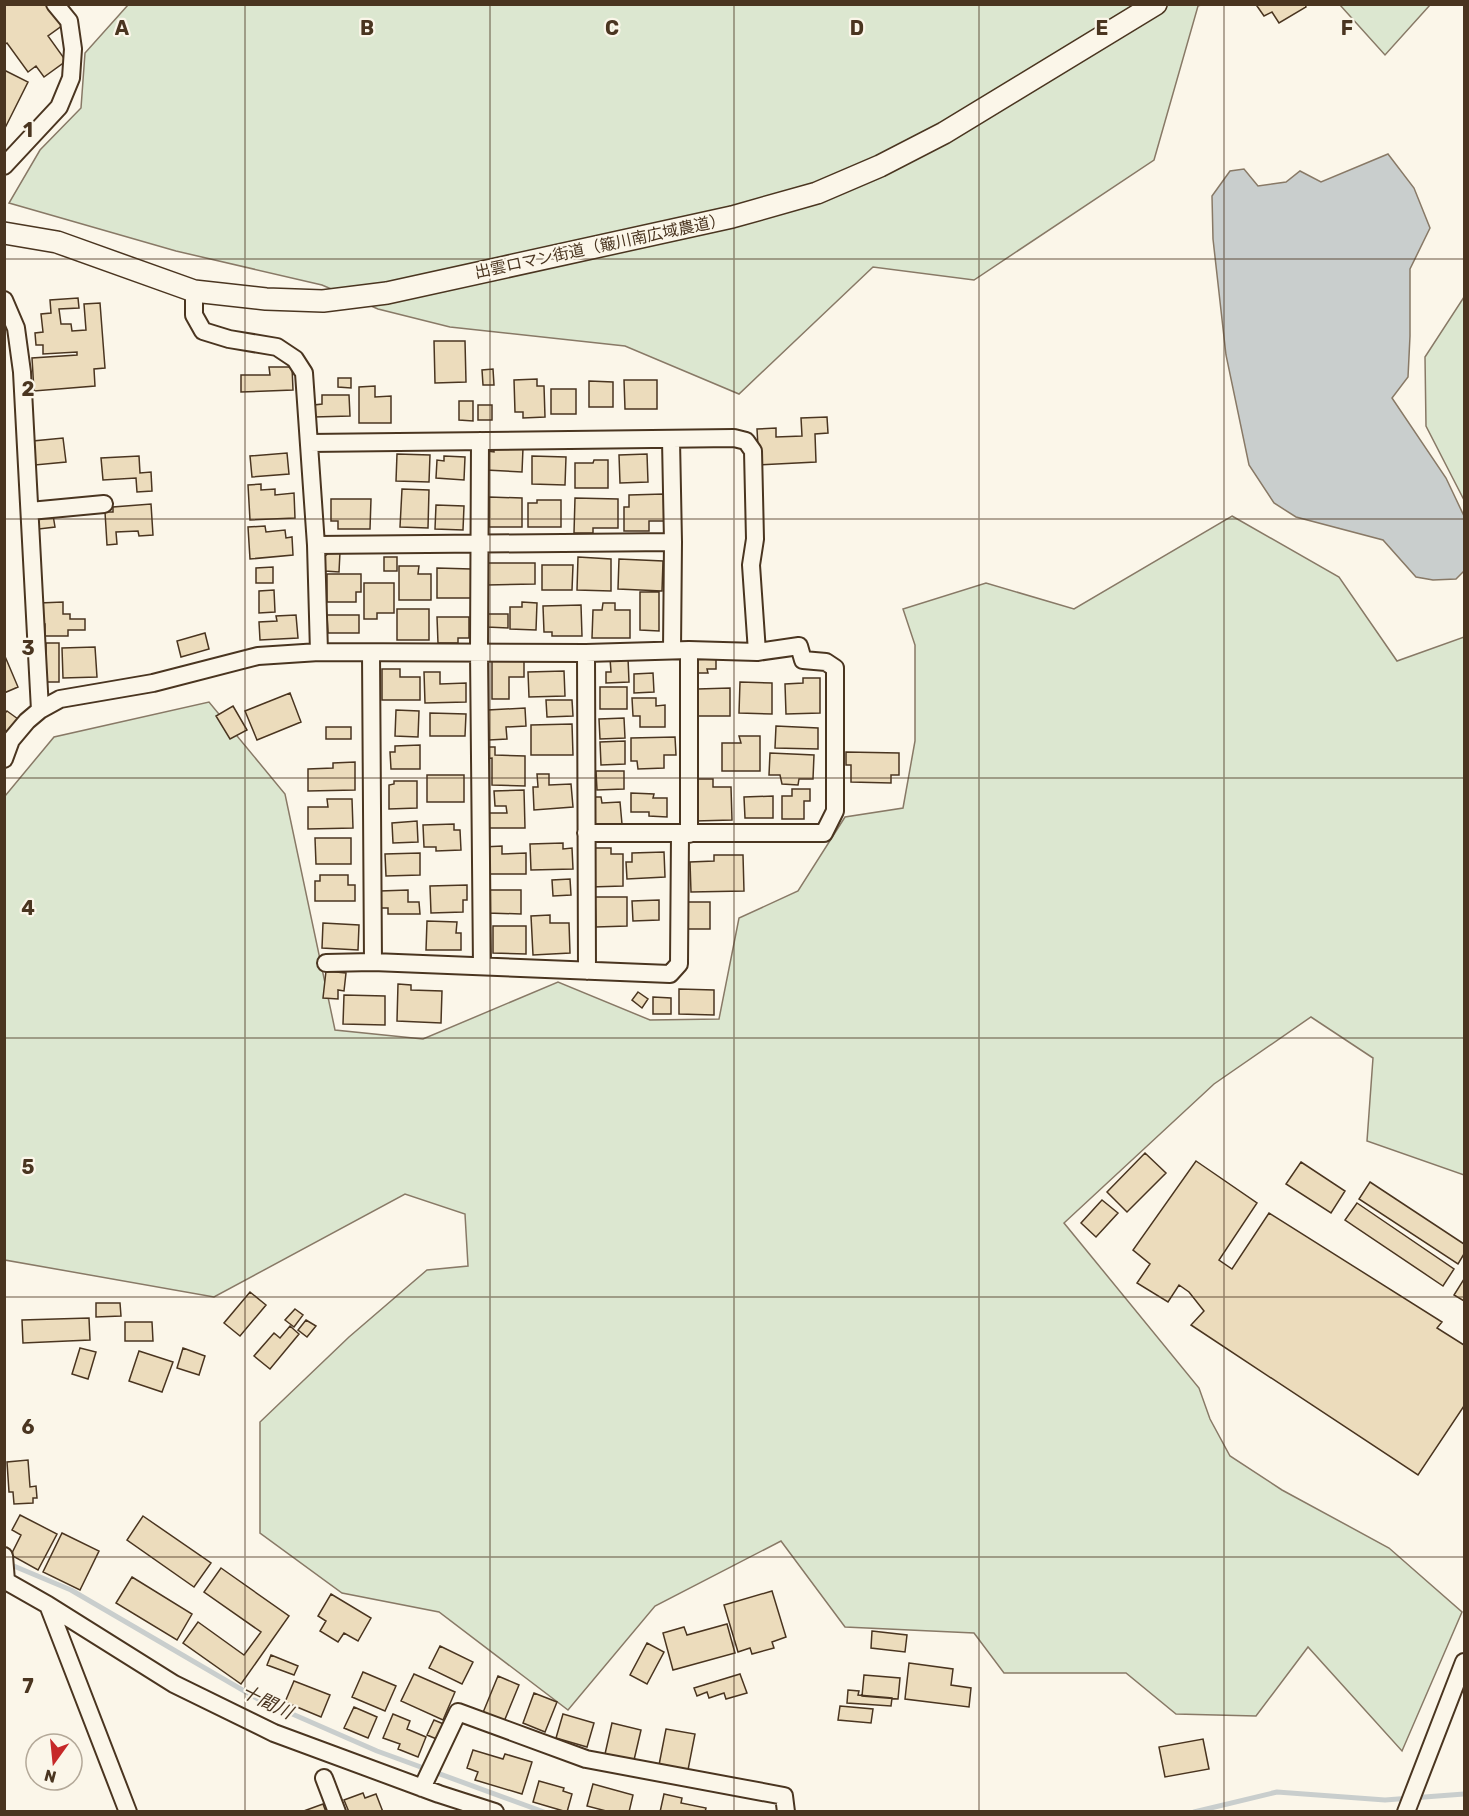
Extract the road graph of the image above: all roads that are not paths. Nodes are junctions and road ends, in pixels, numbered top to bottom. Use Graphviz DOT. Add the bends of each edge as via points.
graph roads {
  1 [pos="55,4"];
  2 [pos="1156,4"];
  3 [pos="4,166"];
  4 [pos="4,233"];
  5 [pos="194,291"];
  6 [pos="4,300"];
  7 [pos="671,440"];
  8 [pos="480,441"];
  9 [pos="309,443"];
  10 [pos="104,504"];
  11 [pos="30,511"];
  12 [pos="673,542"];
  13 [pos="479,544"];
  14 [pos="316,545"];
  15 [pos="689,650"];
  16 [pos="672,651"];
  17 [pos="319,652"];
  18 [pos="479,652"];
  19 [pos="757,652"];
  20 [pos="371,653"];
  21 [pos="586,653"];
  22 [pos="40,710"];
  23 [pos="4,759"];
  24 [pos="586,833"];
  25 [pos="684,834"];
  26 [pos="373,962"];
  27 [pos="327,963"];
  28 [pos="482,966"];
  29 [pos="587,970"];
  30 [pos="4,1556"];
  31 [pos="5,1581"];
  32 [pos="48,1605"];
  33 [pos="1464,1662"];
  34 [pos="324,1778"];
  35 [pos="422,1788"];
  36 [pos="128,1812"];
  37 [pos="337,1812"];
  38 [pos="495,1812"];
  39 [pos="786,1812"];
  40 [pos="1406,1812"];
  1 -- 3 [label="street" via="69,21 73,49 71,78 59,107"];
  2 -- 5 [label="street, 出雲ロマン街道（簸川南広域農道）" via="944,133 817,193 732,217 387,292 323,301"];
  4 -- 5 [label="street, 出雲ロマン街道（簸川南広域農道）" via="57,242"];
  5 -- 9 [label="street" via="194,315 203,331 277,346 296,359 304,373"];
  6 -- 11 [label="street" via="16,328 22,372"];
  7 -- 8 [label="street"];
  7 -- 12 [label="street"];
  7 -- 19 [label="street" via="734,438 746,441 753,451 755,538 751,565"];
  8 -- 9 [label="street"];
  8 -- 13 [label="street"];
  9 -- 14 [label="street"];
  10 -- 11 [label="street"];
  11 -- 22 [label="street"];
  12 -- 13 [label="street"];
  12 -- 16 [label="street"];
  13 -- 14 [label="street"];
  13 -- 18 [label="street"];
  14 -- 17 [label="street"];
  15 -- 16 [label="street"];
  15 -- 19 [label="street"];
  15 -- 25 [label="street"];
  16 -- 21 [label="street"];
  17 -- 20 [label="street"];
  17 -- 22 [label="street" via="258,656 153,683 60,699"];
  18 -- 20 [label="street"];
  18 -- 21 [label="street"];
  18 -- 28 [label="street"];
  19 -- 25 [label="street" via="799,646 803,660 826,662 835,668 835,812 824,833"];
  20 -- 26 [label="street"];
  21 -- 24 [label="street"];
  22 -- 23 [label="street" via="10,740"];
  24 -- 25 [label="street"];
  24 -- 29 [label="street"];
  25 -- 29 [label="street" via="679,964 670,974"];
  26 -- 27 [label="street"];
  26 -- 28 [label="street"];
  28 -- 29 [label="street"];
  30 -- 31 [label="street"];
  31 -- 32 [label="street"];
  32 -- 35 [label="street" via="184,1689 274,1733"];
  32 -- 36 [label="street"];
  33 -- 40 [label="street"];
  34 -- 37 [label="street"];
  35 -- 38 [label="street"];
  35 -- 39 [label="street" via="458,1712 586,1759 784,1796"];
}
